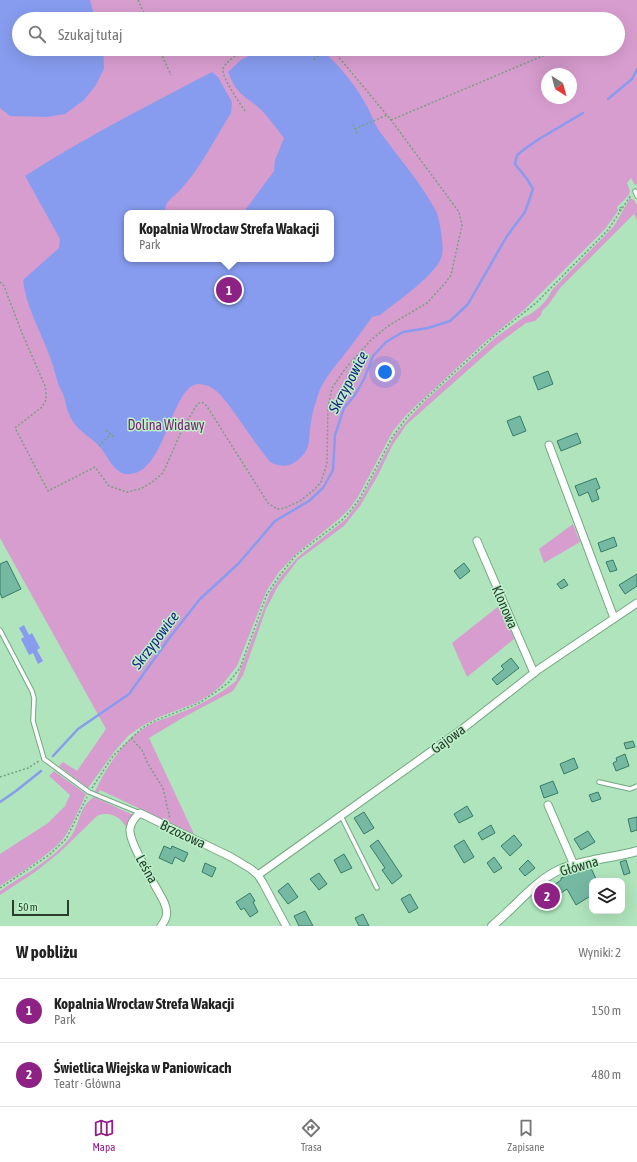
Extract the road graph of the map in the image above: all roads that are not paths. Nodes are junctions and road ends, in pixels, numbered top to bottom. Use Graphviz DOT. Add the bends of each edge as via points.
graph roads {
  1 [pos="635,191"];
  2 [pos="637,196"];
  3 [pos="549,445"];
  4 [pos="477,541"];
  5 [pos="637,603"];
  6 [pos="614,618"];
  7 [pos="0,630"];
  8 [pos="534,673"];
  9 [pos="598,782"];
  10 [pos="637,786"];
  11 [pos="548,805"];
  12 [pos="140,813"];
  13 [pos="340,816"];
  14 [pos="637,851"];
  15 [pos="574,865"];
  16 [pos="258,875"];
  17 [pos="377,888"];
  18 [pos="161,926"];
  19 [pos="286,926"];
  20 [pos="492,926"];
  1 -- 2 [label="lane"];
  3 -- 6 [label="street"];
  4 -- 8 [label="street, Klonowa"];
  5 -- 6 [label="street, Gajowa"];
  6 -- 8 [label="street, Gajowa"];
  7 -- 12 [label="lane, Brzozowa" via="32,691 33,721 44,759 89,792"];
  8 -- 13 [label="street, Gajowa" via="461,730"];
  9 -- 10 [label="lane" via="630,789"];
  11 -- 15 [label="street"];
  12 -- 16 [label="street, Brzozowa" via="231,857"];
  12 -- 18 [label="street, Leśna" via="129,830 132,842 166,908 166,919"];
  13 -- 16 [label="street, Gajowa"];
  13 -- 17 [label="lane"];
  14 -- 15 [label="street, Główna"];
  15 -- 20 [label="street, Główna" via="551,874"];
  16 -- 19 [label="street, Brzozowa"];
}
